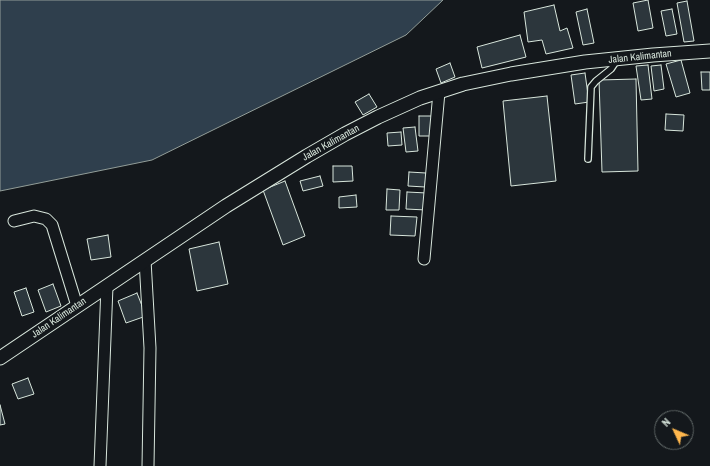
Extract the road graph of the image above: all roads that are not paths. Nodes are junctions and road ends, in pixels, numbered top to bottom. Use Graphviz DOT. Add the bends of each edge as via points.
graph roads {
  1 [pos="710,51"];
  2 [pos="618,59"];
  3 [pos="439,92"];
  4 [pos="588,159"];
  5 [pos="14,221"];
  6 [pos="424,259"];
  7 [pos="145,260"];
  8 [pos="107,286"];
  9 [pos="77,306"];
  10 [pos="0,358"];
  11 [pos="100,466"];
  12 [pos="148,466"];
  1 -- 2 [label="street, Jalan Kalimantan"];
  2 -- 3 [label="street, Jalan Kalimantan" via="487,78"];
  2 -- 4 [label="lane" via="591,87"];
  3 -- 6 [label="street"];
  3 -- 7 [label="street, Jalan Kalimantan" via="378,117 326,145 226,206"];
  5 -- 9 [label="street" via="34,216 46,219 52,225"];
  7 -- 8 [label="street, Jalan Kalimantan"];
  7 -- 12 [label="street" via="150,348"];
  8 -- 9 [label="street, Jalan Kalimantan"];
  8 -- 11 [label="street"];
  9 -- 10 [label="street, Jalan Kalimantan"];
}
